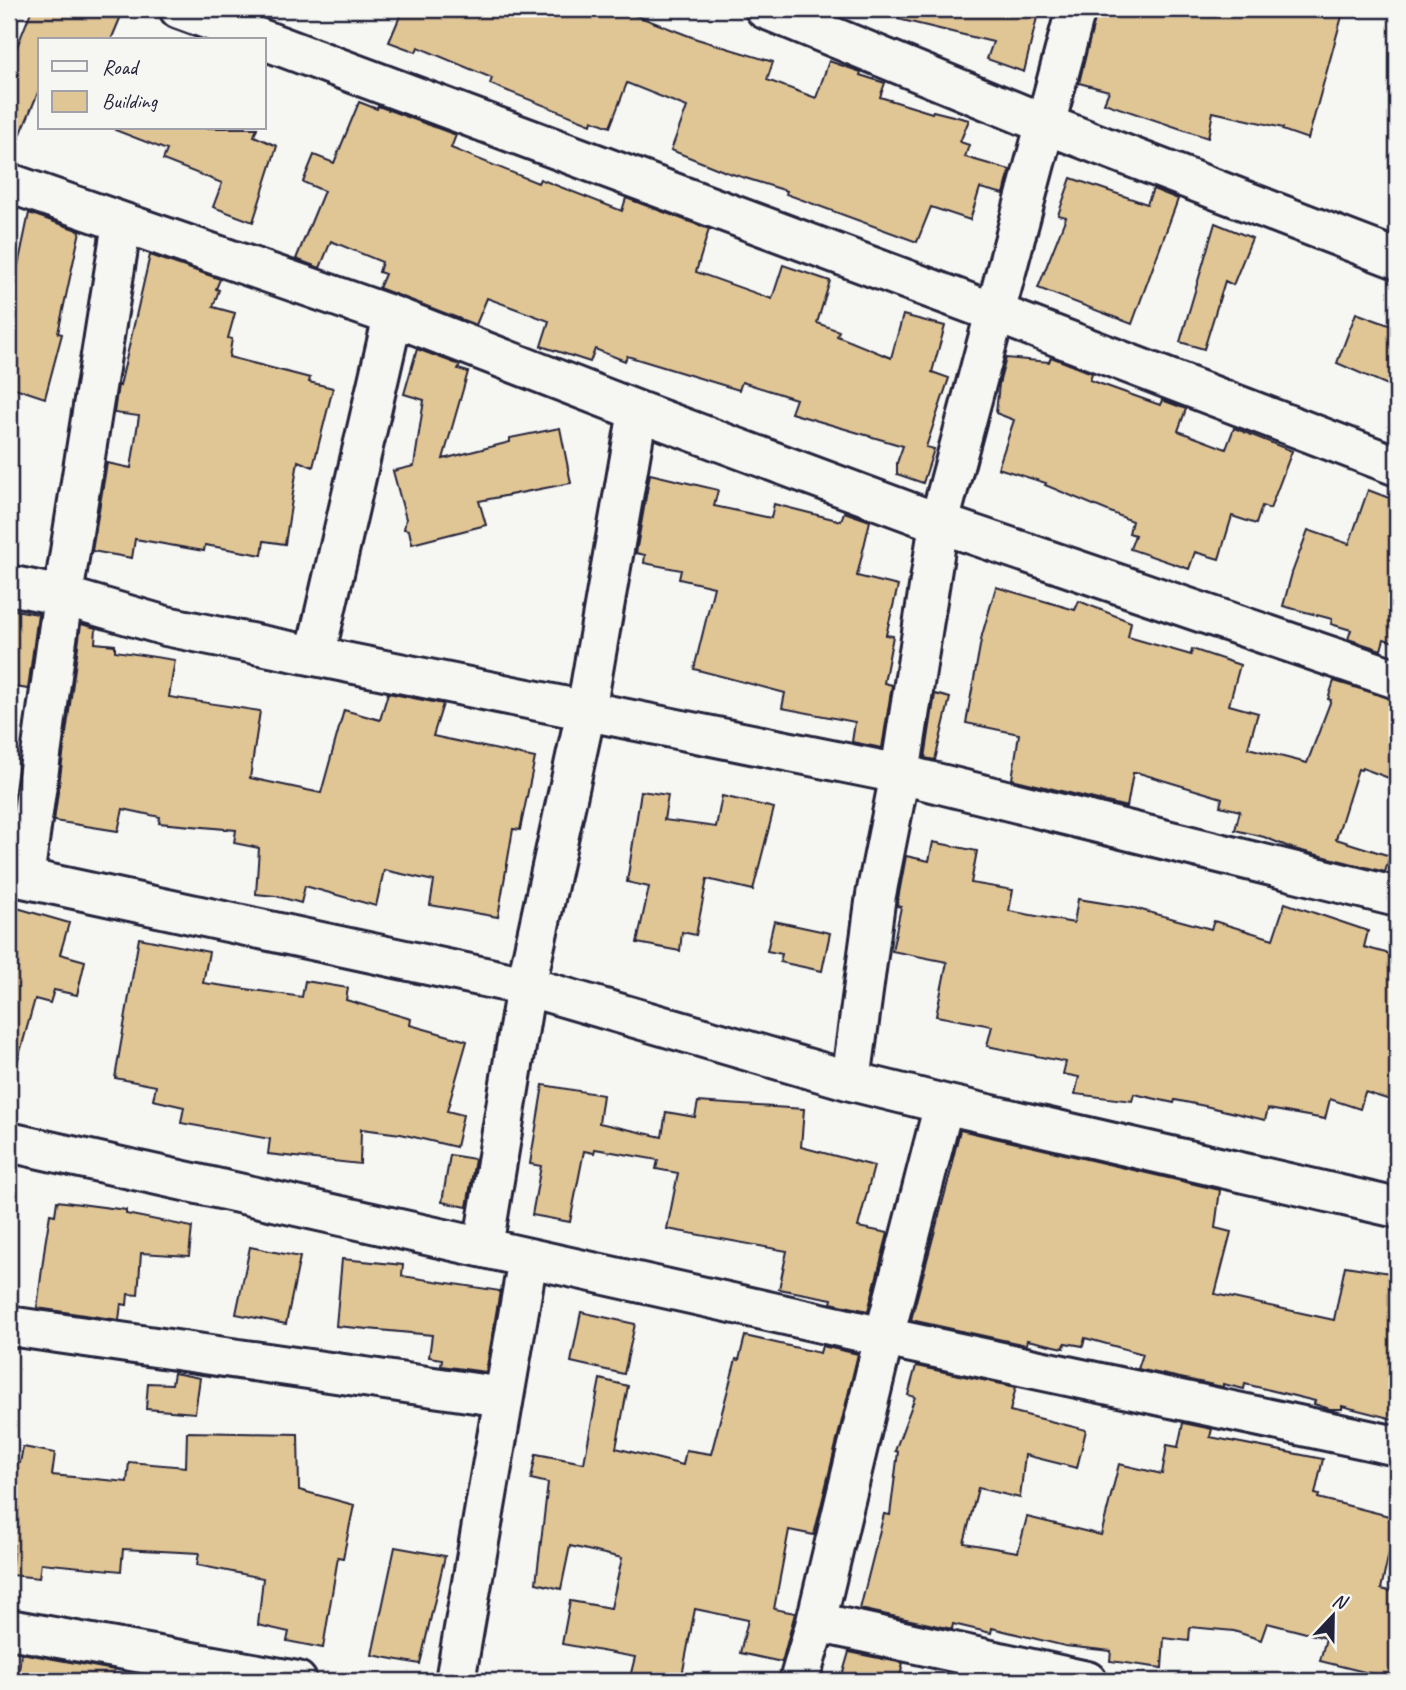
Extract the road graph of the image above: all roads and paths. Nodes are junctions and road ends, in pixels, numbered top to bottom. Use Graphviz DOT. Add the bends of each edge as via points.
graph roads {
  1 [pos="179,9"];
  2 [pos="765,9"];
  3 [pos="1076,9"];
  4 [pos="259,38"];
  5 [pos="266,41"];
  6 [pos="1045,124"];
  7 [pos="9,183"];
  8 [pos="122,223"];
  9 [pos="1397,259"];
  10 [pos="996,313"];
  11 [pos="393,316"];
  12 [pos="638,411"];
  13 [pos="1397,466"];
  14 [pos="939,523"];
  15 [pos="9,585"];
  16 [pos="63,596"];
  17 [pos="315,656"];
  18 [pos="1397,679"];
  19 [pos="586,711"];
  20 [pos="900,774"];
  21 [pos="16,876"];
  22 [pos="1397,897"];
  23 [pos="526,986"];
  24 [pos="851,1081"];
  25 [pos="944,1104"];
  26 [pos="9,1142"];
  27 [pos="1397,1208"];
  28 [pos="483,1247"];
  29 [pos="528,1258"];
  30 [pos="9,1326"];
  31 [pos="884,1337"];
  32 [pos="503,1397"];
  33 [pos="1397,1446"];
  34 [pos="816,1622"];
  35 [pos="9,1629"];
  36 [pos="297,1681"];
  37 [pos="454,1681"];
  38 [pos="799,1681"];
  39 [pos="1087,1681"];
  1 -- 4 [label="street"];
  2 -- 6 [label="street"];
  3 -- 6 [label="street"];
  5 -- 10 [label="street"];
  6 -- 9 [label="street"];
  6 -- 10 [label="street"];
  7 -- 8 [label="street"];
  8 -- 11 [label="street"];
  8 -- 16 [label="street"];
  10 -- 13 [label="street"];
  10 -- 14 [label="street"];
  11 -- 12 [label="street"];
  11 -- 17 [label="street"];
  12 -- 14 [label="street"];
  12 -- 19 [label="street"];
  14 -- 18 [label="street"];
  14 -- 20 [label="street"];
  15 -- 16 [label="street"];
  16 -- 17 [label="street" via="166,626"];
  16 -- 21 [label="street"];
  17 -- 19 [label="street"];
  19 -- 20 [label="street"];
  19 -- 23 [label="street"];
  20 -- 22 [label="street"];
  20 -- 24 [label="street" via="876,895"];
  21 -- 23 [label="street"];
  23 -- 24 [label="street"];
  23 -- 28 [label="street"];
  24 -- 25 [label="street"];
  25 -- 27 [label="street"];
  25 -- 31 [label="street"];
  26 -- 28 [label="street"];
  28 -- 29 [label="street"];
  29 -- 31 [label="street"];
  29 -- 32 [label="street"];
  30 -- 32 [label="street"];
  31 -- 33 [label="street"];
  31 -- 34 [label="street"];
  32 -- 37 [label="street"];
  34 -- 38 [label="street"];
  34 -- 39 [label="street"];
  35 -- 36 [label="street"];
}
